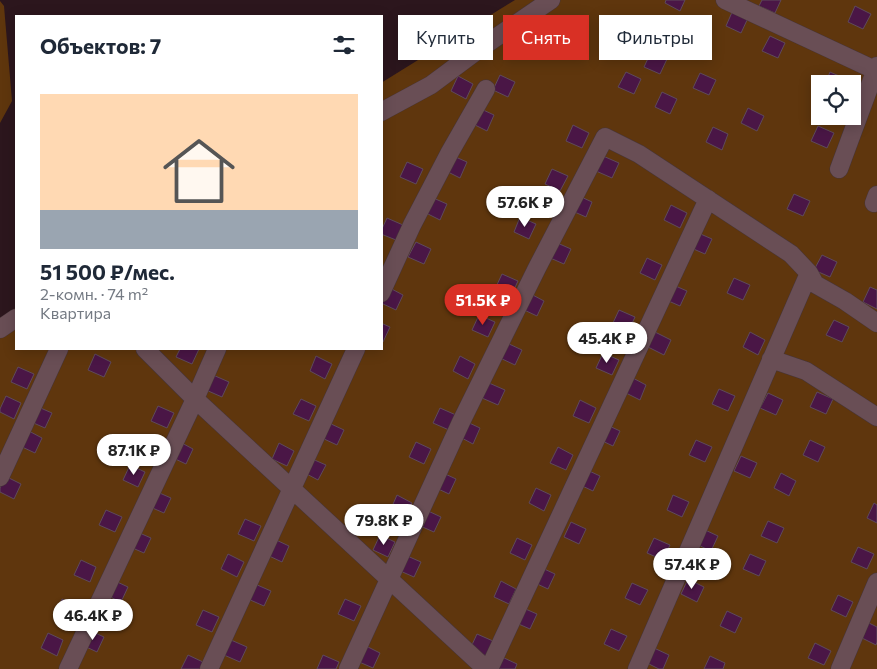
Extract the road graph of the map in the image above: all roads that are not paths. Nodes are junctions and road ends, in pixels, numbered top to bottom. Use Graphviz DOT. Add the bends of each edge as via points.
graph roads {
  1 [pos="550,0"];
  2 [pos="725,0"];
  3 [pos="877,69"];
  4 [pos="486,89"];
  5 [pos="383,111"];
  6 [pos="839,169"];
  7 [pos="708,199"];
  8 [pos="809,273"];
  9 [pos="383,289"];
  10 [pos="15,319"];
  11 [pos="877,322"];
  12 [pos="0,329"];
  13 [pos="60,350"];
  14 [pos="146,350"];
  15 [pos="217,350"];
  16 [pos="356,350"];
  17 [pos="771,359"];
  18 [pos="195,399"];
  19 [pos="877,417"];
  20 [pos="0,477"];
  21 [pos="292,490"];
  22 [pos="389,579"];
  23 [pos="877,582"];
  24 [pos="68,669"];
  25 [pos="209,669"];
  26 [pos="348,669"];
  27 [pos="488,669"];
  28 [pos="637,669"];
  29 [pos="840,669"];
  1 -- 5 [label="street" via="431,85"];
  2 -- 3 [label="street"];
  3 -- 6 [label="street"];
  4 -- 9 [label="street" via="416,217"];
  7 -- 8 [label="street" via="791,254"];
  7 -- 22 [label="street" via="639,154 606,137 461,422"];
  7 -- 27 [label="street"];
  8 -- 11 [label="street" via="815,284"];
  8 -- 17 [label="street"];
  10 -- 12 [label="street"];
  13 -- 20 [label="street"];
  14 -- 18 [label="street"];
  15 -- 18 [label="street"];
  16 -- 21 [label="street"];
  17 -- 19 [label="street" via="806,371"];
  17 -- 28 [label="street"];
  18 -- 21 [label="street"];
  18 -- 24 [label="street"];
  21 -- 22 [label="street"];
  21 -- 25 [label="street"];
  22 -- 26 [label="street"];
  22 -- 27 [label="street"];
  23 -- 29 [label="street"];
}
